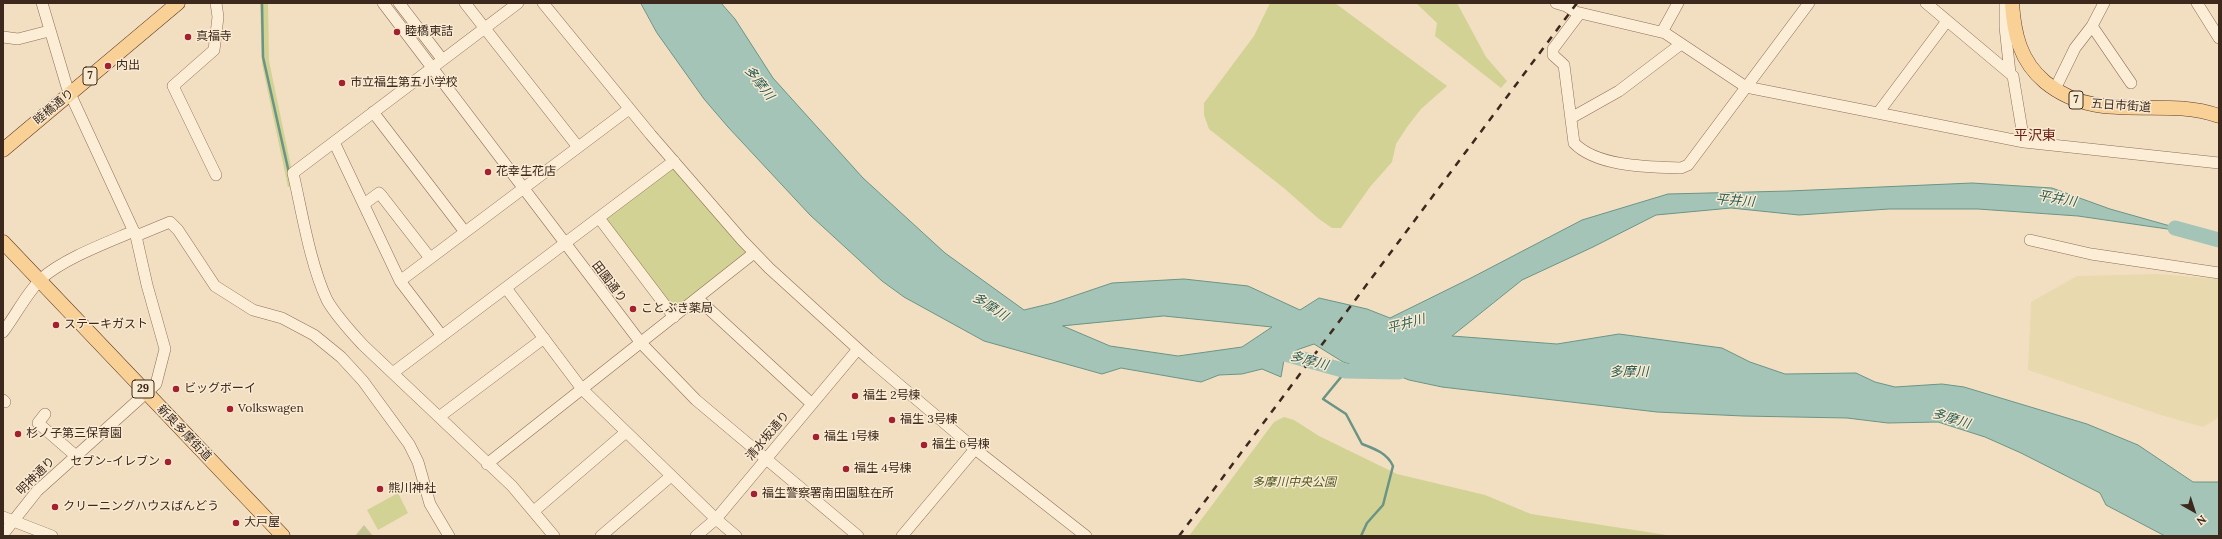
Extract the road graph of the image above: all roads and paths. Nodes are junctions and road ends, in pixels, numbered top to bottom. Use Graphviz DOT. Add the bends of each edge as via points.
graph roads {
  1 [pos="42,3"];
  2 [pos="167,3"];
  3 [pos="178,3"];
  4 [pos="216,3"];
  5 [pos="383,3"];
  6 [pos="399,3"];
  7 [pos="466,3"];
  8 [pos="518,3"];
  9 [pos="542,3"];
  10 [pos="1556,3"];
  11 [pos="1678,3"];
  12 [pos="1809,3"];
  13 [pos="1926,3"];
  14 [pos="2005,3"];
  15 [pos="2012,3"];
  16 [pos="2104,3"];
  17 [pos="2197,3"];
  18 [pos="1580,13"];
  19 [pos="1947,21"];
  20 [pos="2092,26"];
  21 [pos="485,28"];
  22 [pos="49,30"];
  23 [pos="1662,32"];
  24 [pos="3,37"];
  25 [pos="2219,38"];
  26 [pos="1681,44"];
  27 [pos="442,59"];
  28 [pos="431,67"];
  29 [pos="2010,73"];
  30 [pos="2131,82"];
  31 [pos="1746,87"];
  32 [pos="2054,89"];
  33 [pos="69,90"];
  34 [pos="629,109"];
  35 [pos="374,112"];
  36 [pos="1878,113"];
  37 [pos="2219,116"];
  38 [pos="1571,118"];
  39 [pos="3,137"];
  40 [pos="334,142"];
  41 [pos="2024,142"];
  42 [pos="578,147"];
  43 [pos="3,150"];
  44 [pos="674,161"];
  45 [pos="2219,163"];
  46 [pos="216,175"];
  47 [pos="522,189"];
  48 [pos="364,204"];
  49 [pos="599,218"];
  50 [pos="465,232"];
  51 [pos="135,233"];
  52 [pos="2030,240"];
  53 [pos="3,242"];
  54 [pos="564,244"];
  55 [pos="754,253"];
  56 [pos="430,258"];
  57 [pos="2219,273"];
  58 [pos="40,281"];
  59 [pos="400,281"];
  60 [pos="506,288"];
  61 [pos="697,298"];
  62 [pos="674,317"];
  63 [pos="4,328"];
  64 [pos="442,336"];
  65 [pos="544,338"];
  66 [pos="641,343"];
  67 [pos="858,349"];
  68 [pos="394,372"];
  69 [pos="582,389"];
  70 [pos="146,392"];
  71 [pos="812,404"];
  72 [pos="45,414"];
  73 [pos="439,417"];
  74 [pos="626,432"];
  75 [pos="975,449"];
  76 [pos="76,456"];
  77 [pos="766,458"];
  78 [pos="487,464"];
  79 [pos="671,476"];
  80 [pos="534,511"];
  81 [pos="8,518"];
  82 [pos="716,519"];
  83 [pos="3,534"];
  84 [pos="52,536"];
  85 [pos="283,536"];
  86 [pos="449,536"];
  87 [pos="554,536"];
  88 [pos="601,536"];
  89 [pos="696,536"];
  90 [pos="736,536"];
  91 [pos="858,536"];
  92 [pos="902,536"];
  93 [pos="1086,536"];
  1 -- 22 [label="street, 明神通り"];
  2 -- 33 [label="main road, 睦橋通り / 7"];
  3 -- 33 [label="main road, 睦橋通り / 7"];
  4 -- 46 [label="street" via="218,17 214,50 174,86"];
  5 -- 28 [label="street, 田園通り"];
  6 -- 27 [label="street"];
  7 -- 21 [label="street"];
  8 -- 21 [label="street"];
  9 -- 34 [label="street"];
  10 -- 18 [label="street"];
  11 -- 23 [label="street"];
  12 -- 31 [label="street"];
  13 -- 19 [label="street"];
  14 -- 29 [label="street"];
  15 -- 32 [label="main road, 五日市街道 / 7" via="2014,28 2022,54 2038,75"];
  16 -- 20 [label="street"];
  17 -- 25 [label="street"];
  18 -- 23 [label="street"];
  18 -- 38 [label="street" via="1553,49 1553,55 1564,65"];
  19 -- 29 [label="street"];
  19 -- 36 [label="street"];
  20 -- 30 [label="street"];
  20 -- 32 [label="street" via="2075,48"];
  21 -- 27 [label="street"];
  21 -- 42 [label="street"];
  22 -- 24 [label="street" via="18,39"];
  22 -- 33 [label="street, 明神通り"];
  23 -- 26 [label="street"];
  26 -- 31 [label="street"];
  26 -- 38 [label="street" via="1619,91"];
  27 -- 28 [label="street"];
  28 -- 35 [label="street"];
  28 -- 47 [label="street, 田園通り"];
  29 -- 41 [label="street" via="2014,81"];
  31 -- 36 [label="street"];
  31 -- 38 [label="street" via="1687,166 1632,167 1598,156 1574,143"];
  32 -- 37 [label="main road, 五日市街道 / 7" via="2073,99 2098,106 2189,109"];
  33 -- 39 [label="main road, 睦橋通り / 7"];
  33 -- 43 [label="main road, 睦橋通り / 7"];
  33 -- 51 [label="street, 明神通り"];
  34 -- 42 [label="street"];
  34 -- 44 [label="street"];
  35 -- 40 [label="street"];
  35 -- 50 [label="street"];
  36 -- 41 [label="street"];
  40 -- 48 [label="street"];
  40 -- 68 [label="street" via="293,173 309,243 328,301 350,331"];
  41 -- 45 [label="street"];
  42 -- 47 [label="street"];
  44 -- 49 [label="street"];
  44 -- 55 [label="street"];
  47 -- 50 [label="street"];
  47 -- 54 [label="street, 田園通り"];
  48 -- 56 [label="street" via="379,193 383,196"];
  48 -- 59 [label="street"];
  49 -- 54 [label="street"];
  49 -- 62 [label="street"];
  50 -- 56 [label="street"];
  51 -- 58 [label="street" via="97,247 49,272"];
  51 -- 70 [label="street, 明神通り" via="165,349 156,383"];
  51 -- 86 [label="street" via="170,222 215,286 253,310 293,323 314,335 341,357 363,381 409,444 418,462 430,504"];
  52 -- 57 [label="street" via="2091,254"];
  53 -- 58 [label="main road, 新奥多摩街道 / 29"];
  54 -- 60 [label="street"];
  54 -- 66 [label="street, 田園通り"];
  55 -- 61 [label="street"];
  55 -- 67 [label="street"];
  56 -- 59 [label="street"];
  58 -- 63 [label="street"];
  58 -- 70 [label="main road, 新奥多摩街道 / 29"];
  59 -- 64 [label="street"];
  60 -- 64 [label="street"];
  60 -- 65 [label="street"];
  61 -- 62 [label="street"];
  61 -- 71 [label="street"];
  62 -- 66 [label="street"];
  64 -- 68 [label="street"];
  65 -- 69 [label="street"];
  65 -- 73 [label="street"];
  66 -- 69 [label="street"];
  66 -- 77 [label="street, 田園通り" via="696,400"];
  67 -- 71 [label="street, 清水坂通り"];
  67 -- 75 [label="street"];
  68 -- 73 [label="street"];
  69 -- 74 [label="street"];
  69 -- 78 [label="street"];
  70 -- 76 [label="street, 明神通り"];
  70 -- 85 [label="main road, 新奥多摩街道 / 29"];
  71 -- 77 [label="street, 清水坂通り"];
  72 -- 76 [label="street" via="38,423"];
  73 -- 78 [label="street"];
  74 -- 79 [label="street"];
  74 -- 80 [label="street"];
  75 -- 92 [label="street"];
  75 -- 93 [label="street"];
  76 -- 81 [label="street, 明神通り"];
  77 -- 82 [label="street, 清水坂通り"];
  77 -- 91 [label="street, 田園通り"];
  78 -- 80 [label="street" via="512,486"];
  79 -- 82 [label="street"];
  79 -- 88 [label="street"];
  80 -- 87 [label="street"];
  81 -- 83 [label="street, 明神通り"];
  81 -- 84 [label="street"];
  82 -- 89 [label="street, 清水坂通り"];
  82 -- 90 [label="street"];
}
